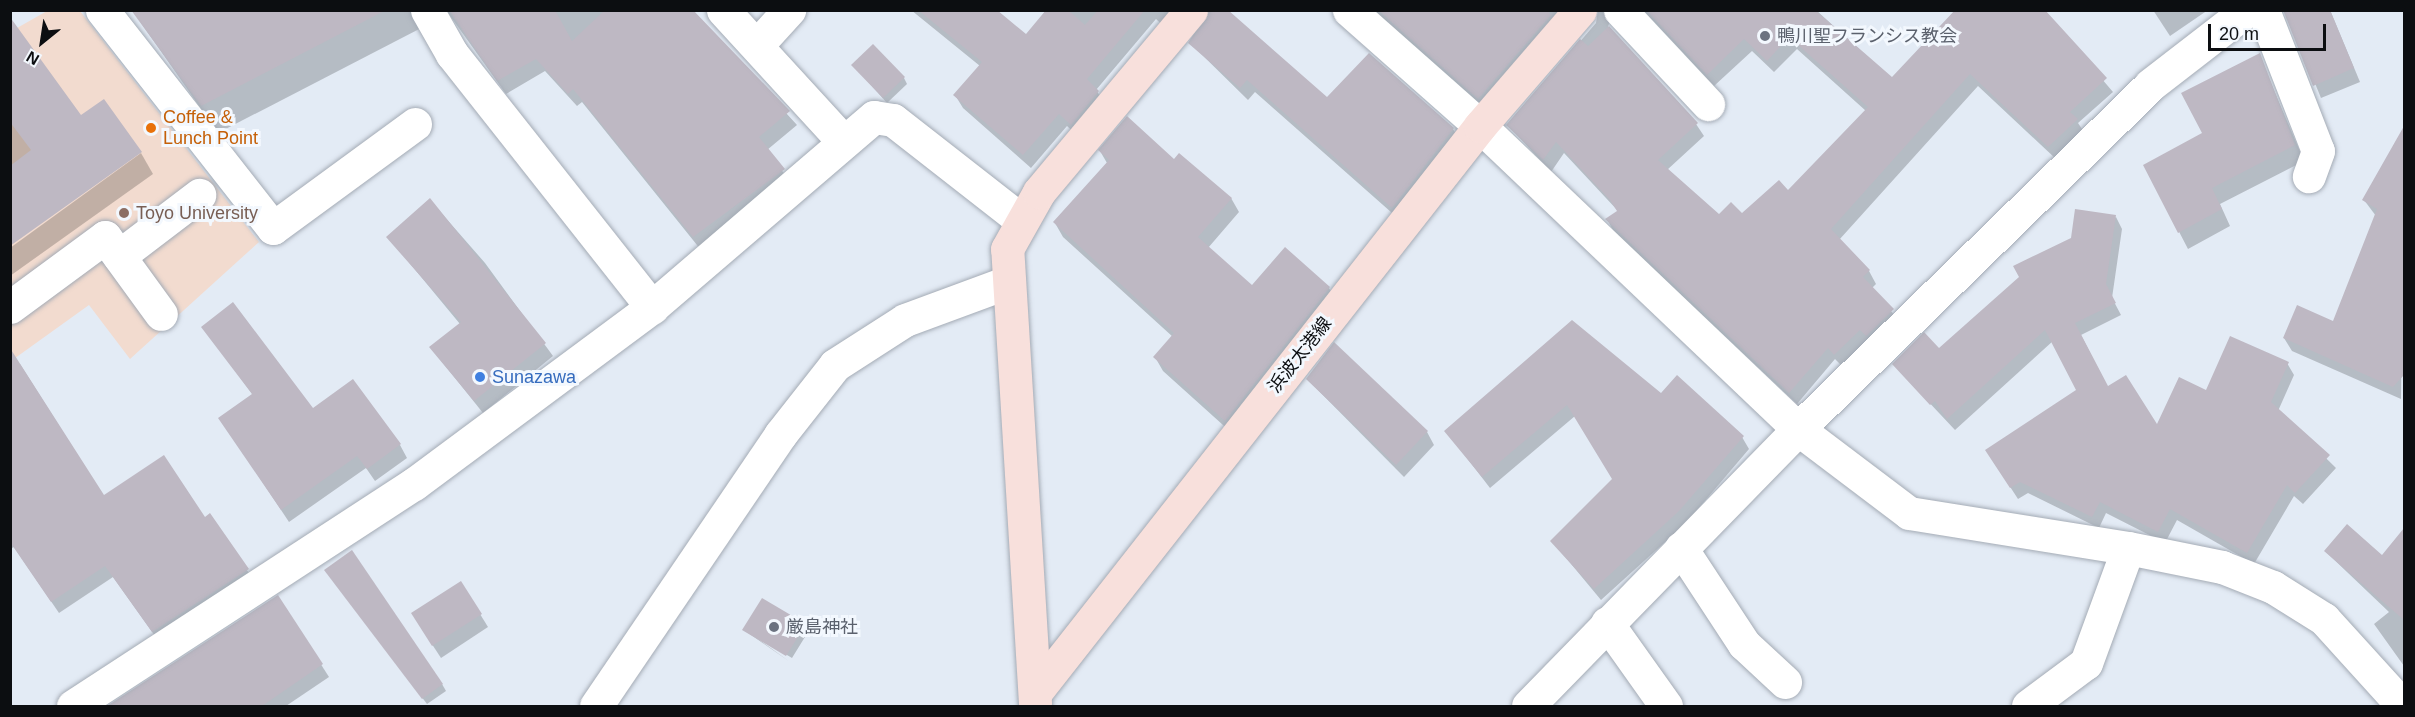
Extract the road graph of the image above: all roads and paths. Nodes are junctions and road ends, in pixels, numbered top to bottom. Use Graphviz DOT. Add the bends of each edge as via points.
graph roads {
  1 [pos="102,10"];
  2 [pos="427,10"];
  3 [pos="723,10"];
  4 [pos="789,10"];
  5 [pos="1191,10"];
  6 [pos="1349,10"];
  7 [pos="1580,10"];
  8 [pos="1620,10"];
  9 [pos="2247,10"];
  10 [pos="2263,10"];
  11 [pos="759,43"];
  12 [pos="1708,104"];
  13 [pos="415,124"];
  14 [pos="1480,126"];
  15 [pos="842,140"];
  16 [pos="2309,176"];
  17 [pos="199,195"];
  18 [pos="1021,219"];
  19 [pos="119,256"];
  20 [pos="1005,283"];
  21 [pos="10,307"];
  22 [pos="652,307"];
  23 [pos="161,314"];
  24 [pos="1797,429"];
  25 [pos="1681,548"];
  26 [pos="2128,548"];
  27 [pos="1607,623"];
  28 [pos="1785,682"];
  29 [pos="1035,700"];
  30 [pos="73,706"];
  31 [pos="596,706"];
  32 [pos="1528,706"];
  33 [pos="1666,706"];
  34 [pos="2028,706"];
  35 [pos="2403,706"];
  1 -- 13 [label="street" via="273,228"];
  2 -- 22 [label="street" via="452,54"];
  3 -- 11 [label="street"];
  4 -- 11 [label="street"];
  5 -- 18 [label="main road"];
  6 -- 14 [label="street"];
  7 -- 14 [label="main road, 浜波太港線"];
  8 -- 12 [label="street"];
  9 -- 24 [label="street" via="2150,85"];
  10 -- 16 [label="street" via="2318,152"];
  11 -- 15 [label="street"];
  14 -- 24 [label="street"];
  14 -- 29 [label="main road, 浜波太港線"];
  15 -- 18 [label="street" via="874,117 893,120"];
  15 -- 22 [label="street"];
  17 -- 19 [label="street"];
  18 -- 20 [label="main road" via="1007,249"];
  19 -- 21 [label="street" via="105,237"];
  19 -- 23 [label="street"];
  20 -- 29 [label="main road"];
  20 -- 31 [label="street" via="905,320 836,365 780,435"];
  22 -- 30 [label="street" via="414,484"];
  24 -- 25 [label="street"];
  24 -- 26 [label="street" via="1909,513"];
  25 -- 27 [label="street"];
  25 -- 28 [label="street" via="1744,644"];
  26 -- 34 [label="street" via="2086,663"];
  26 -- 35 [label="street" via="2222,567 2273,586 2324,619"];
  27 -- 32 [label="street"];
  27 -- 33 [label="street"];
}
